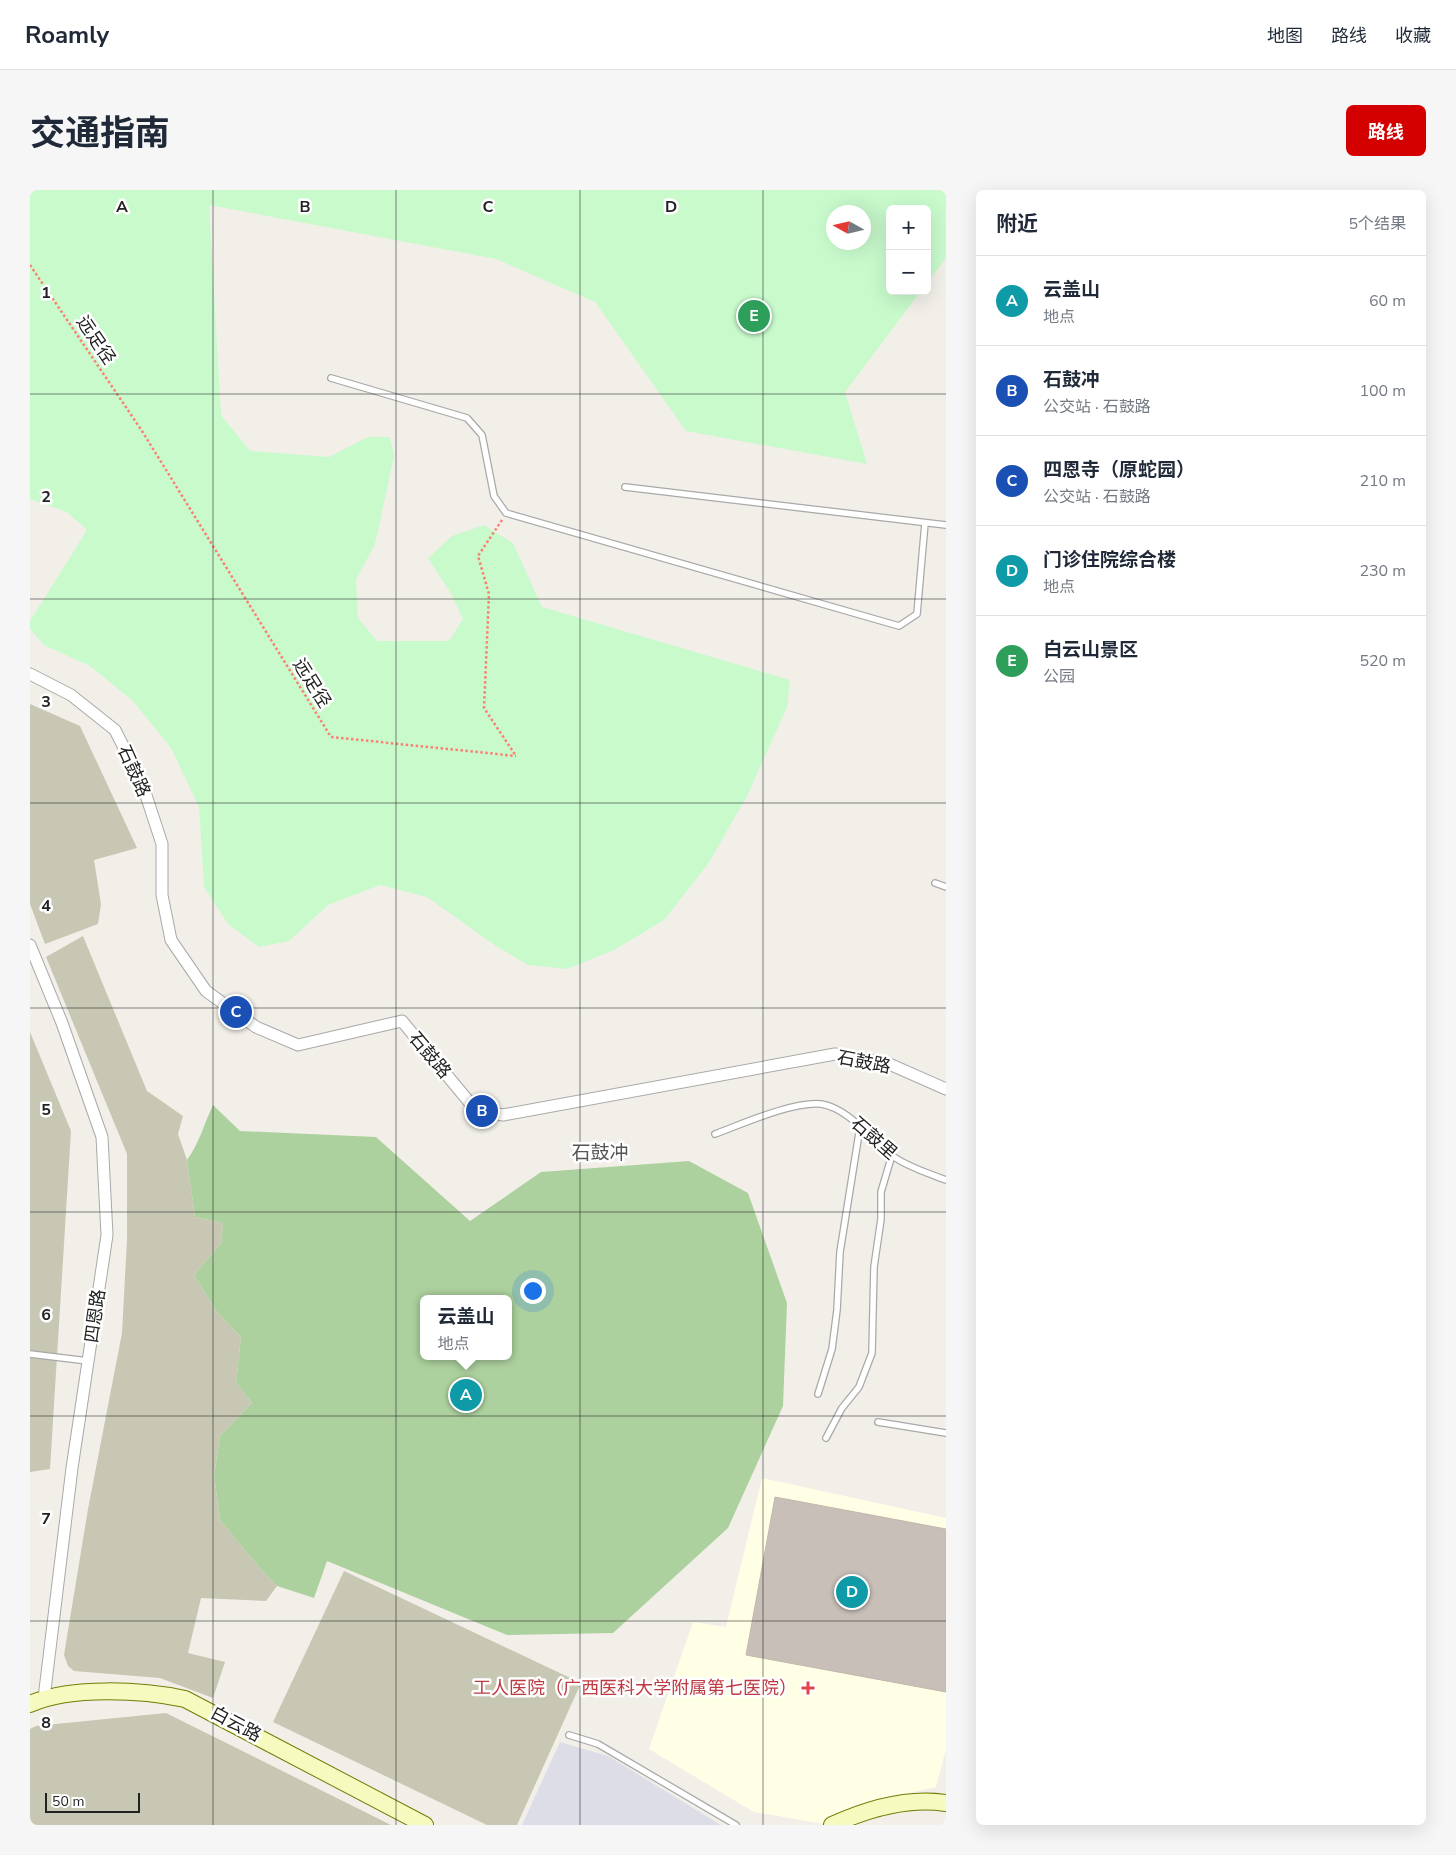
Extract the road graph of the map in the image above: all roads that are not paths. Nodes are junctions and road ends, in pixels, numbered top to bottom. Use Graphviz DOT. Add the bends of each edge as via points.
graph roads {
  1 [pos="331,378"];
  2 [pos="625,487"];
  3 [pos="925,523"];
  4 [pos="946,525"];
  5 [pos="30,674"];
  6 [pos="935,883"];
  7 [pos="946,887"];
  8 [pos="30,945"];
  9 [pos="946,1089"];
  10 [pos="860,1127"];
  11 [pos="716,1134"];
  12 [pos="892,1155"];
  13 [pos="946,1180"];
  14 [pos="30,1354"];
  15 [pos="88,1362"];
  16 [pos="818,1394"];
  17 [pos="878,1422"];
  18 [pos="946,1433"];
  19 [pos="826,1438"];
  20 [pos="37,1701"];
  21 [pos="569,1735"];
  22 [pos="946,1803"];
  23 [pos="849,1821"];
  24 [pos="425,1825"];
  25 [pos="736,1825"];
  26 [pos="832,1825"];
  1 -- 3 [label="lane" via="467,418 482,435 494,496 506,513 899,626 917,614"];
  2 -- 3 [label="lane"];
  3 -- 4 [label="lane"];
  5 -- 9 [label="street, 石鼓路" via="71,695 115,730 142,784 162,844 162,895 171,940 206,991 256,1026 298,1045 402,1021 470,1103 482,1111 502,1115 835,1054 887,1063"];
  6 -- 7 [label="lane"];
  8 -- 15 [label="street, 四恩路" via="62,1023 102,1137 107,1235"];
  10 -- 11 [label="lane, 石鼓里" via="846,1114 821,1104 782,1109"];
  10 -- 12 [label="lane, 石鼓里"];
  10 -- 16 [label="lane" via="840,1252 832,1349"];
  12 -- 13 [label="lane, 石鼓里" via="908,1166"];
  12 -- 19 [label="lane" via="882,1192 874,1266 872,1353 859,1386 842,1408"];
  14 -- 15 [label="lane"];
  15 -- 20 [label="street, 四恩路"];
  17 -- 18 [label="lane"];
  20 -- 24 [label="street, 白云路" via="112,1691 185,1699"];
  21 -- 25 [label="lane" via="598,1744"];
  22 -- 23 [label="street" via="909,1802"];
  23 -- 26 [label="street"];
}
